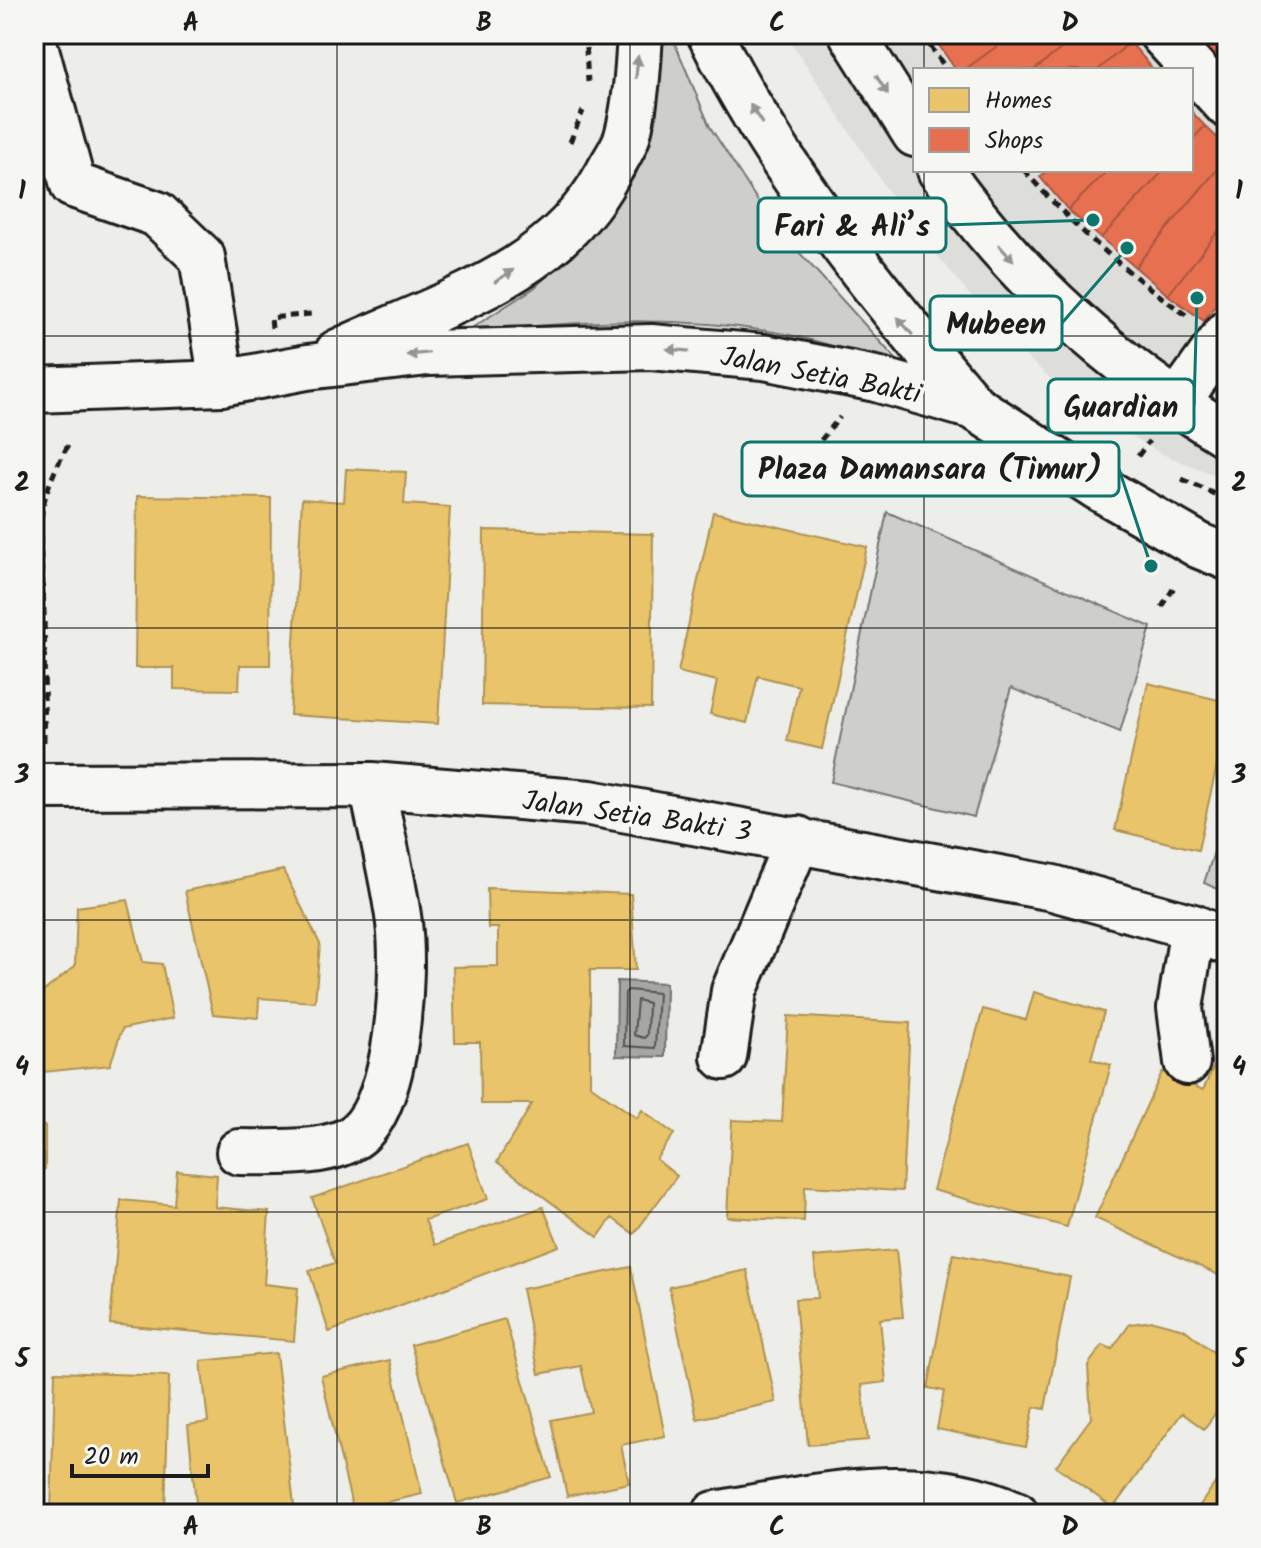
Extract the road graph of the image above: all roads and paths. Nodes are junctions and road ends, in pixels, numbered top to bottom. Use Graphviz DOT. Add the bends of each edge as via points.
graph roads {
  1 [pos="585,34"];
  2 [pos="640,34"];
  3 [pos="710,34"];
  4 [pos="852,34"];
  5 [pos="922,34"];
  6 [pos="1162,34"];
  7 [pos="34,42"];
  8 [pos="946,68"];
  9 [pos="588,86"];
  10 [pos="588,99"];
  11 [pos="1227,105"];
  12 [pos="913,131"];
  13 [pos="567,149"];
  14 [pos="942,172"];
  15 [pos="1026,172"];
  16 [pos="319,312"];
  17 [pos="1224,337"];
  18 [pos="291,370"];
  19 [pos="222,383"];
  20 [pos="34,390"];
  21 [pos="1176,404"];
  22 [pos="974,407"];
  23 [pos="1227,435"];
  24 [pos="70,442"];
  25 [pos="1126,449"];
  26 [pos="1150,462"];
  27 [pos="1173,474"];
  28 [pos="1227,500"];
  29 [pos="1227,557"];
  30 [pos="372,785"];
  31 [pos="39,786"];
  32 [pos="798,839"];
  33 [pos="1210,935"];
  34 [pos="724,1057"];
  35 [pos="1187,1062"];
  36 [pos="239,1152"];
  37 [pos="715,1514"];
  38 [pos="1016,1514"];
  1 -- 9 [label="path"];
  18 -- 2 [label="street, Jalan Setia Bakti, one-way" via="445,308 500,280 564,232 594,199 626,139"];
  22 -- 3 [label="street, Jalan Setia Bakti, one-way" via="873,289 787,164"];
  4 -- 12 [label="street, one-way"];
  5 -- 8 [label="path"];
  6 -- 11 [label="street"];
  7 -- 19 [label="street" via="73,185 157,214 202,257"];
  10 -- 13 [label="path"];
  14 -- 21 [label="street, one-way" via="1027,277 1105,349"];
  15 -- 17 [label="path" via="1062,215 1129,274"];
  16 -- 18 [label="path" via="271,318"];
  17 -- 21 [label="street"];
  18 -- 19 [label="street, Jalan Setia Bakti"];
  22 -- 18 [label="street, Jalan Setia Bakti, one-way" via="876,379 764,357 651,347 428,353"];
  19 -- 20 [label="street, Jalan Setia Bakti"];
  21 -- 23 [label="street"];
  22 -- 29 [label="street" via="1099,488"];
  24 -- 31 [label="path" via="42,503 38,544 44,611"];
  25 -- 26 [label="path"];
  27 -- 28 [label="path"];
  30 -- 31 [label="street, Jalan Setia Bakti 3"];
  30 -- 32 [label="street, Jalan Setia Bakti 3" via="590,803"];
  30 -- 36 [label="street" via="399,925 398,1033 384,1093 358,1134 311,1151"];
  32 -- 33 [label="street, Jalan Setia Bakti 3" via="1053,888"];
  32 -- 34 [label="street" via="734,991"];
  33 -- 35 [label="street" via="1180,1008"];
  37 -- 38 [label="street" via="906,1487"];
}
